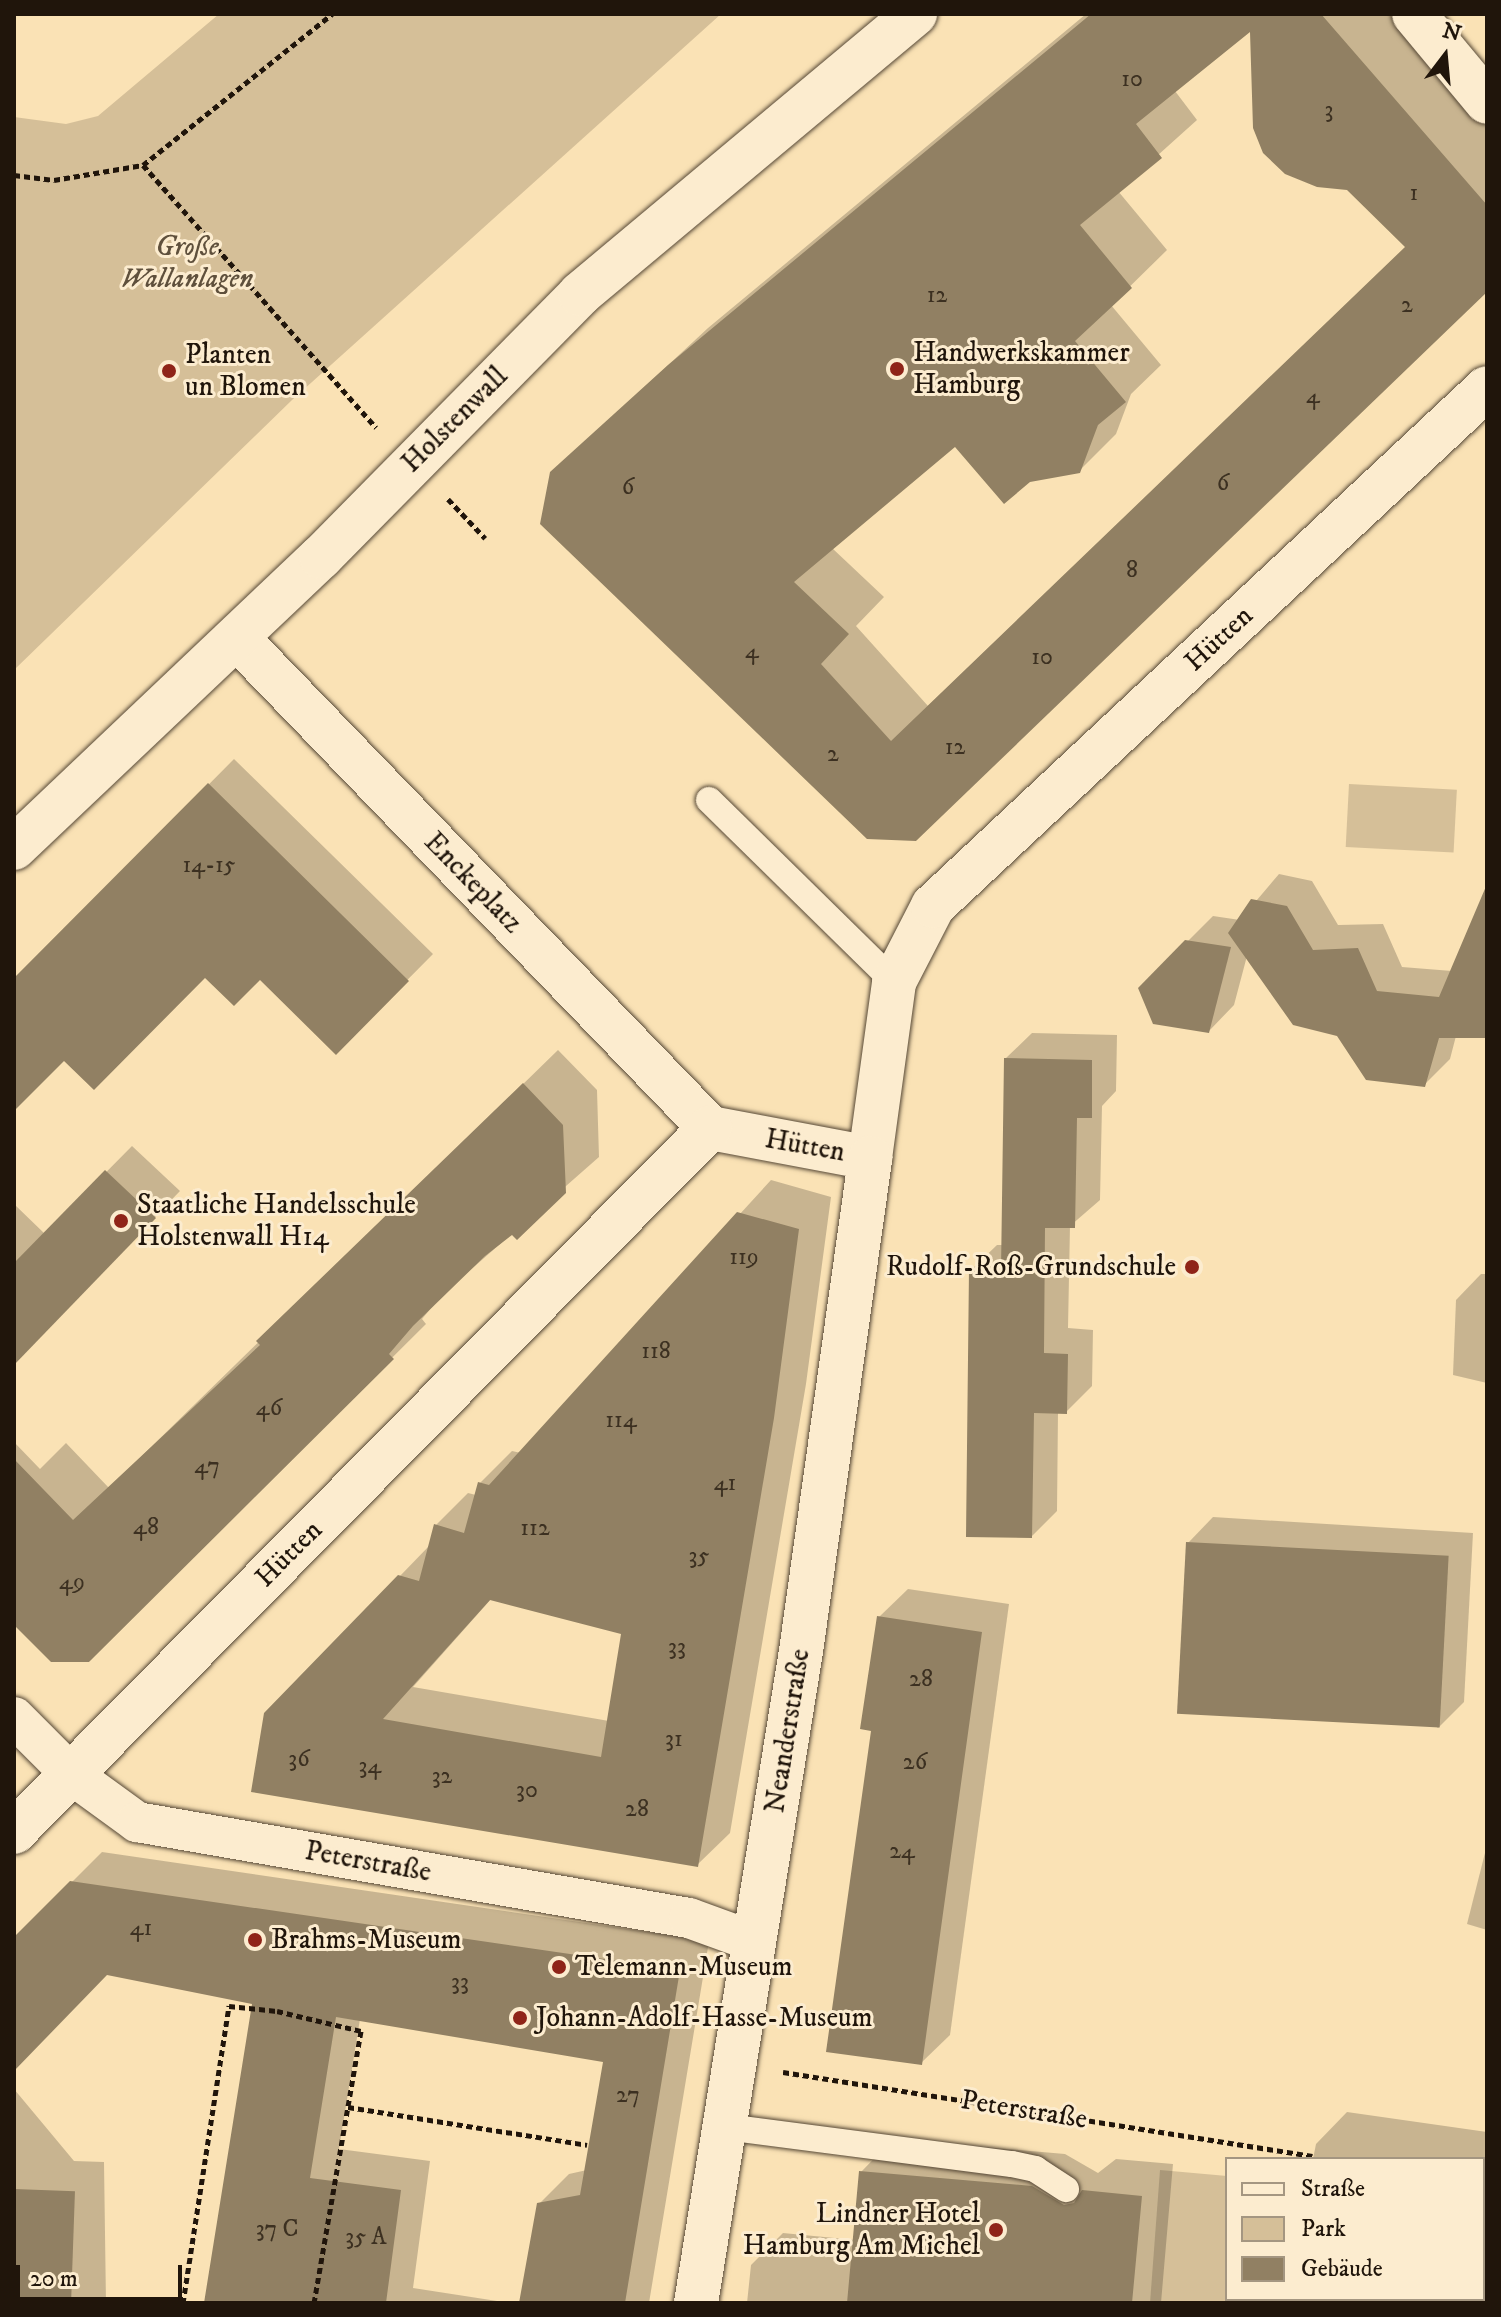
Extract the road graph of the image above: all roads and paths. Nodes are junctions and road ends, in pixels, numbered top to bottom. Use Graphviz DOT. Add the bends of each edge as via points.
graph roads {
  1 [pos="332,14"];
  2 [pos="915,14"];
  3 [pos="1414,14"];
  4 [pos="1487,102"];
  5 [pos="143,165"];
  6 [pos="14,175"];
  7 [pos="323,372"];
  8 [pos="1487,388"];
  9 [pos="237,638"];
  10 [pos="709,800"];
  11 [pos="14,848"];
  12 [pos="894,982"];
  13 [pos="710,1128"];
  14 [pos="870,1158"];
  15 [pos="14,1717"];
  16 [pos="71,1774"];
  17 [pos="14,1832"];
  18 [pos="755,1942"];
  19 [pos="737,2065"];
  20 [pos="348,2107"];
  21 [pos="726,2127"];
  22 [pos="587,2145"];
  23 [pos="1312,2156"];
  24 [pos="1066,2189"];
  25 [pos="183,2303"];
  26 [pos="314,2303"];
  27 [pos="696,2303"];
  1 -- 5 [label="path"];
  2 -- 9 [label="street, Holstenwall" via="580,294"];
  3 -- 4 [label="street"];
  5 -- 6 [label="path" via="54,180"];
  5 -- 7 [label="path"];
  8 -- 12 [label="street, Hütten" via="933,906"];
  9 -- 11 [label="street, Holstenwall"];
  9 -- 13 [label="street, Enckeplatz"];
  10 -- 12 [label="lane"];
  12 -- 14 [label="street, Hütten"];
  13 -- 14 [label="street, Hütten"];
  13 -- 16 [label="street, Hütten"];
  14 -- 18 [label="street, Neanderstraße"];
  15 -- 16 [label="street, Peterstraße"];
  16 -- 17 [label="street, Hütten"];
  16 -- 18 [label="street, Peterstraße" via="137,1822 689,1918"];
  18 -- 19 [label="street, Neanderstraße"];
  19 -- 21 [label="street, Neanderstraße"];
  19 -- 23 [label="path, Peterstraße"];
  20 -- 22 [label="path"];
  20 -- 25 [label="path" via="361,2031 229,2006"];
  20 -- 26 [label="path"];
  21 -- 24 [label="lane" via="1012,2164 1035,2169"];
  21 -- 27 [label="street, Neanderstraße"];
}
